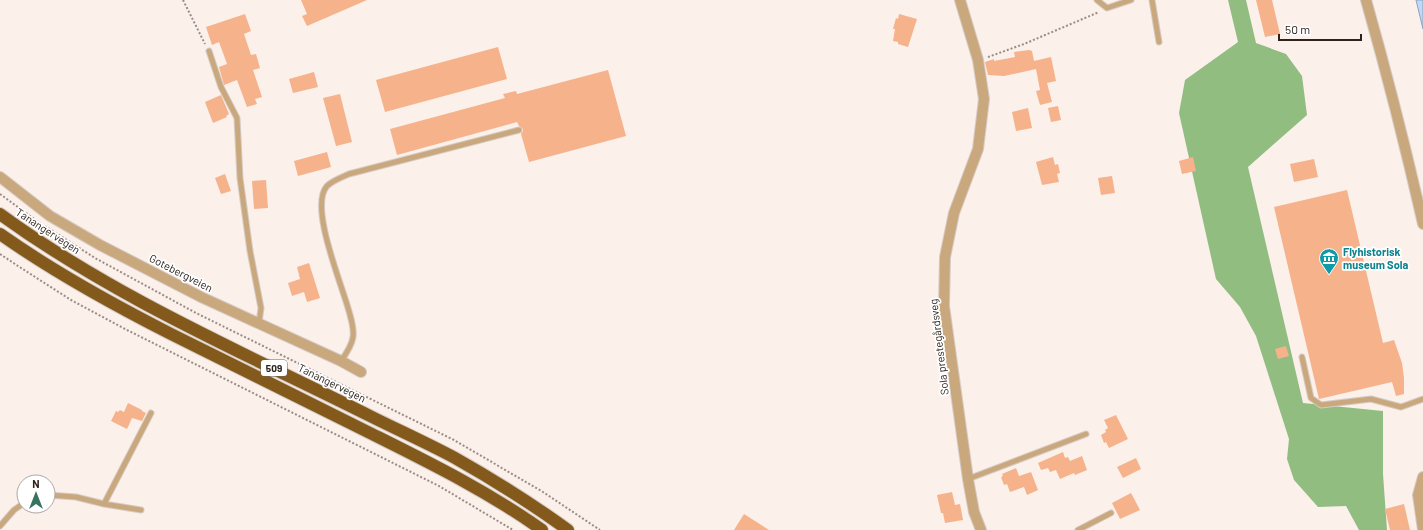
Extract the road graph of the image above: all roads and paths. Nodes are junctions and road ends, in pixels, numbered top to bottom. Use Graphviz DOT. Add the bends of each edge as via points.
graph roads {
  1 [pos="183,0"];
  2 [pos="960,0"];
  3 [pos="1097,0"];
  4 [pos="1131,0"];
  5 [pos="1152,0"];
  6 [pos="1366,0"];
  7 [pos="1107,8"];
  8 [pos="1159,42"];
  9 [pos="208,51"];
  10 [pos="978,60"];
  11 [pos="519,130"];
  12 [pos="0,177"];
  13 [pos="0,194"];
  14 [pos="0,214"];
  15 [pos="1423,224"];
  16 [pos="0,234"];
  17 [pos="0,254"];
  18 [pos="259,323"];
  19 [pos="1302,357"];
  20 [pos="341,361"];
  21 [pos="361,372"];
  22 [pos="1423,400"];
  23 [pos="151,413"];
  24 [pos="1086,434"];
  25 [pos="1423,477"];
  26 [pos="968,479"];
  27 [pos="56,496"];
  28 [pos="104,504"];
  29 [pos="16,509"];
  30 [pos="141,510"];
  31 [pos="1111,513"];
  32 [pos="0,526"];
  33 [pos="513,530"];
  34 [pos="542,530"];
  35 [pos="568,530"];
  36 [pos="600,530"];
  37 [pos="981,530"];
  38 [pos="1078,530"];
  39 [pos="1423,530"];
  1 -- 9 [label="path"];
  2 -- 10 [label="street, Sola prestegårdsveg"];
  3 -- 7 [label="lane"];
  4 -- 7 [label="lane"];
  5 -- 8 [label="lane"];
  6 -- 15 [label="street" via="1395,105"];
  7 -- 10 [label="path" via="1024,44"];
  9 -- 18 [label="lane" via="221,87 237,118 240,178 261,308"];
  10 -- 26 [label="street, Sola prestegårdsveg" via="984,99 978,149 954,213 945,258 944,306"];
  11 -- 20 [label="lane" via="348,174 328,185 322,194 323,221 347,302 354,337"];
  12 -- 18 [label="street, Gotebergveien" via="50,216 100,245 201,297"];
  13 -- 36 [label="path" via="95,258 196,312 454,440 543,492"];
  14 -- 35 [label="highway, Tanangervegen / 509" via="87,272 195,329 454,458 538,508"];
  16 -- 34 [label="highway, 509" via="86,289 194,346 447,472"];
  17 -- 33 [label="path" via="71,300 187,361 439,486"];
  18 -- 20 [label="street, Gotebergveien"];
  19 -- 22 [label="lane" via="1311,398 1321,405 1371,399 1401,407"];
  20 -- 21 [label="street, Gotebergveien"];
  23 -- 28 [label="lane"];
  24 -- 26 [label="lane"];
  25 -- 39 [label="street" via="1418,495"];
  26 -- 37 [label="street, Sola prestegårdsveg" via="974,512"];
  27 -- 28 [label="lane"];
  28 -- 30 [label="lane"];
  29 -- 32 [label="lane"];
  31 -- 38 [label="lane"];
}
